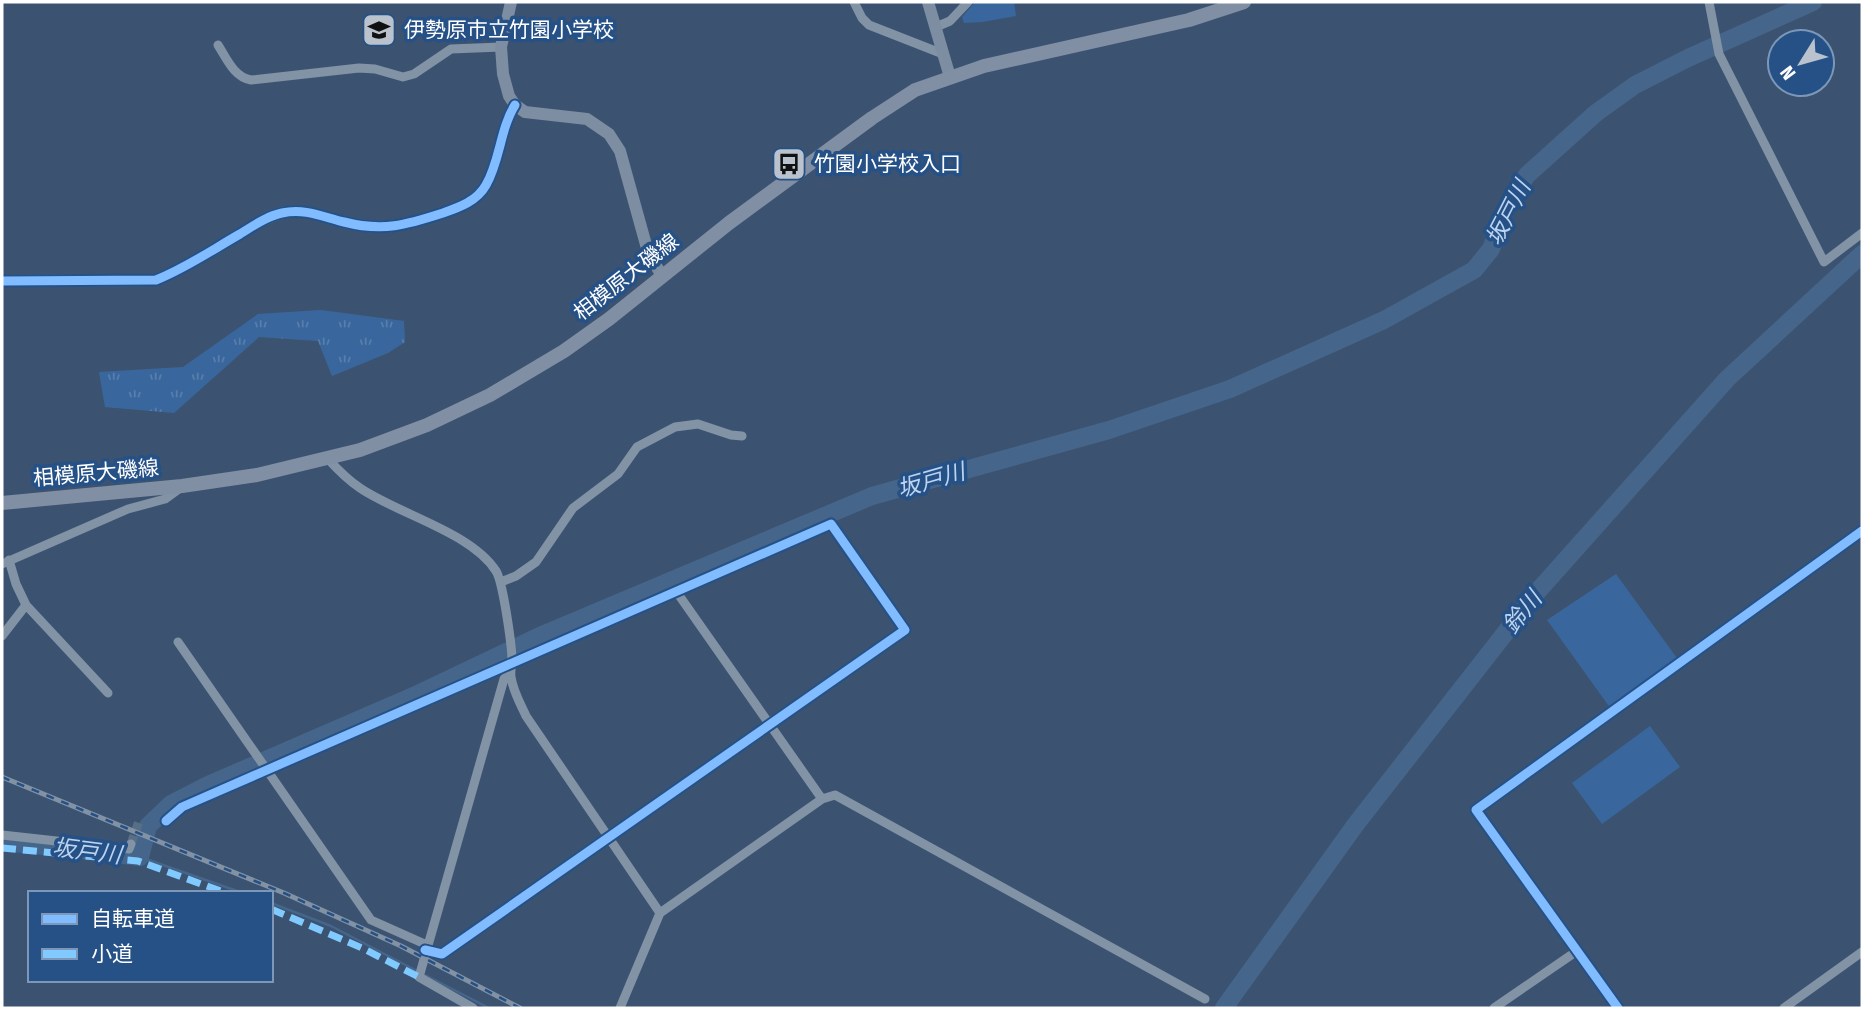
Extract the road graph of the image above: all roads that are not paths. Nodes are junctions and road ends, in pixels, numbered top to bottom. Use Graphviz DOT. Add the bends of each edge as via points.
graph roads {
  1 [pos="511,2"];
  2 [pos="854,2"];
  3 [pos="928,2"];
  4 [pos="968,2"];
  5 [pos="1244,2"];
  6 [pos="1709,2"];
  7 [pos="936,27"];
  8 [pos="218,45"];
  9 [pos="501,47"];
  10 [pos="943,54"];
  11 [pos="950,76"];
  12 [pos="515,105"];
  13 [pos="1862,233"];
  14 [pos="662,276"];
  15 [pos="2,281"];
  16 [pos="742,436"];
  17 [pos="328,459"];
  18 [pos="183,486"];
  19 [pos="2,503"];
  20 [pos="1862,531"];
  21 [pos="5,562"];
  22 [pos="501,582"];
  23 [pos="676,590"];
  24 [pos="26,605"];
  25 [pos="2,636"];
  26 [pos="178,642"];
  27 [pos="512,661"];
  28 [pos="510,672"];
  29 [pos="108,693"];
  30 [pos="769,724"];
  31 [pos="268,769"];
  32 [pos="822,799"];
  33 [pos="166,821"];
  34 [pos="2,835"];
  35 [pos="609,836"];
  36 [pos="131,844"];
  37 [pos="660,913"];
  38 [pos="426,948"];
  39 [pos="1577,951"];
  40 [pos="1862,952"];
  41 [pos="1205,999"];
  42 [pos="473,1008"];
  43 [pos="620,1008"];
  44 [pos="1494,1008"];
  45 [pos="1618,1008"];
  46 [pos="1784,1008"];
  1 -- 9 [label="street"];
  2 -- 10 [label="street" via="869,25"];
  3 -- 7 [label="street"];
  4 -- 7 [label="street" via="950,21"];
  5 -- 11 [label="main road, 相模原大磯線" via="1189,20"];
  6 -- 13 [label="street" via="1719,54 1824,262"];
  7 -- 10 [label="street"];
  8 -- 9 [label="street" via="235,71 251,80 359,68 403,77 451,49"];
  9 -- 12 [label="street" via="503,74"];
  10 -- 11 [label="street"];
  11 -- 14 [label="main road, 相模原大磯線" via="915,90 880,112"];
  12 -- 14 [label="street" via="534,114 587,119 609,134 620,151 648,252"];
  12 -- 15 [label="street" via="487,183 478,195 462,206 412,224 369,227 312,212 279,213 156,280"];
  14 -- 17 [label="main road, 相模原大磯線" via="609,319 517,380 427,425"];
  16 -- 22 [label="street" via="698,424 675,427 638,447 618,474 573,508 536,562"];
  17 -- 18 [label="main road, 相模原大磯線"];
  17 -- 22 [label="street" via="361,489 478,552"];
  18 -- 19 [label="main road, 相模原大磯線"];
  18 -- 21 [label="street" via="165,499 128,509"];
  20 -- 39 [label="street" via="1476,810"];
  21 -- 24 [label="street"];
  22 -- 27 [label="street"];
  23 -- 27 [label="street"];
  23 -- 30 [label="street"];
  23 -- 30 [label="street" via="831,524 905,630"];
  24 -- 25 [label="street"];
  24 -- 29 [label="street"];
  26 -- 31 [label="street"];
  27 -- 28 [label="street"];
  27 -- 31 [label="street"];
  28 -- 35 [label="street" via="526,716"];
  28 -- 38 [label="street" via="504,679"];
  30 -- 32 [label="street"];
  30 -- 35 [label="street"];
  31 -- 33 [label="street" via="182,807"];
  31 -- 38 [label="street" via="371,920"];
  32 -- 37 [label="street"];
  32 -- 41 [label="street" via="835,795"];
  34 -- 36 [label="street" via="129,849"];
  35 -- 37 [label="street"];
  35 -- 38 [label="street" via="442,954"];
  37 -- 43 [label="street"];
  38 -- 42 [label="street" via="419,977"];
  39 -- 44 [label="street"];
  39 -- 45 [label="street"];
  40 -- 46 [label="street"];
}
